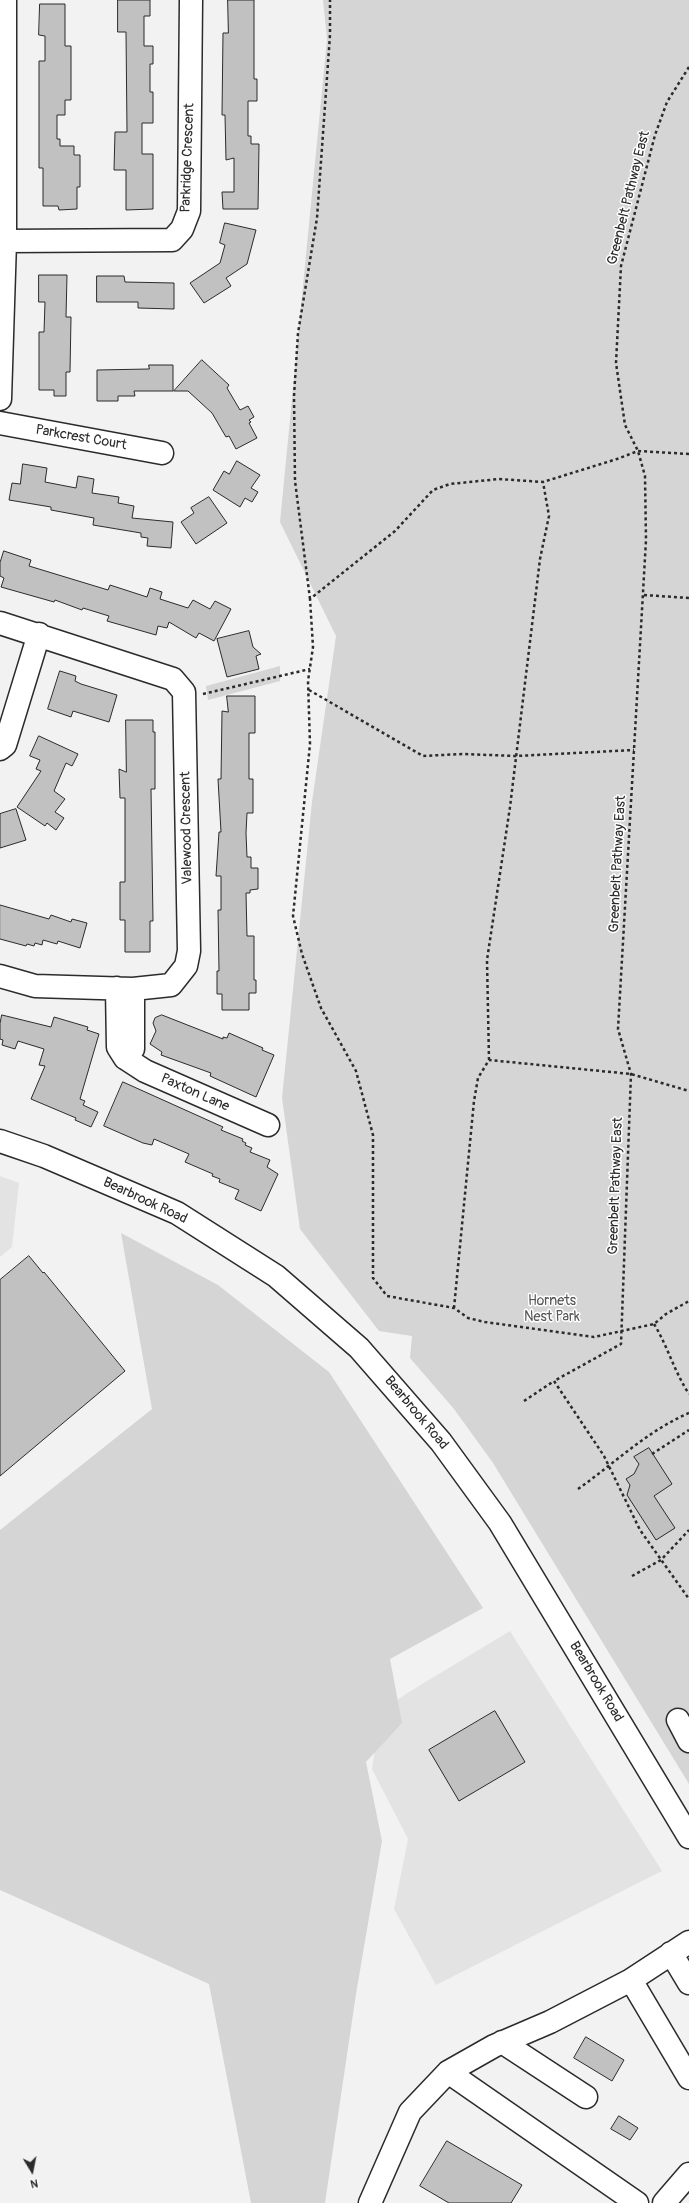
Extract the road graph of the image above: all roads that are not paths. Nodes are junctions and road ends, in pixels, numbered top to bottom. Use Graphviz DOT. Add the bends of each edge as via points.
graph roads {
  1 [pos="5,0"];
  2 [pos="191,0"];
  3 [pos="5,241"];
  4 [pos="0,399"];
  5 [pos="0,423"];
  6 [pos="162,453"];
  7 [pos="0,623"];
  8 [pos="39,634"];
  9 [pos="0,749"];
  10 [pos="0,976"];
  11 [pos="125,989"];
  12 [pos="268,1125"];
  13 [pos="0,1141"];
  14 [pos="678,1720"];
  15 [pos="689,1741"];
  16 [pos="689,1837"];
  17 [pos="689,1942"];
  18 [pos="670,1953"];
  19 [pos="631,1980"];
  20 [pos="689,1983"];
  21 [pos="502,2042"];
  22 [pos="448,2072"];
  23 [pos="689,2078"];
  24 [pos="586,2097"];
  25 [pos="689,2174"];
  26 [pos="370,2203"];
  27 [pos="637,2203"];
  28 [pos="664,2203"];
  1 -- 3 [label="street"];
  2 -- 3 [label="street, Parkridge Crescent" via="189,211 182,229 172,240"];
  3 -- 4 [label="street"];
  5 -- 6 [label="street, Parkcrest Court"];
  7 -- 8 [label="street, Valewood Crescent"];
  8 -- 9 [label="street" via="5,745"];
  8 -- 11 [label="street, Valewood Crescent" via="173,679 184,692 189,951 186,966 171,985"];
  10 -- 11 [label="street, Valewood Crescent" via="35,986"];
  11 -- 12 [label="street, Paxton Lane" via="133,1049 125,1058 145,1071"];
  13 -- 16 [label="street, Bearbrook Road" via="44,1156 177,1213 276,1276 359,1348 441,1442 500,1523"];
  14 -- 15 [label="street"];
  17 -- 18 [label="street"];
  18 -- 19 [label="street"];
  18 -- 20 [label="street"];
  19 -- 21 [label="street" via="550,2022"];
  19 -- 23 [label="street"];
  21 -- 22 [label="street"];
  21 -- 24 [label="street"];
  22 -- 26 [label="street" via="410,2112"];
  22 -- 27 [label="street"];
  25 -- 28 [label="street"];
}
